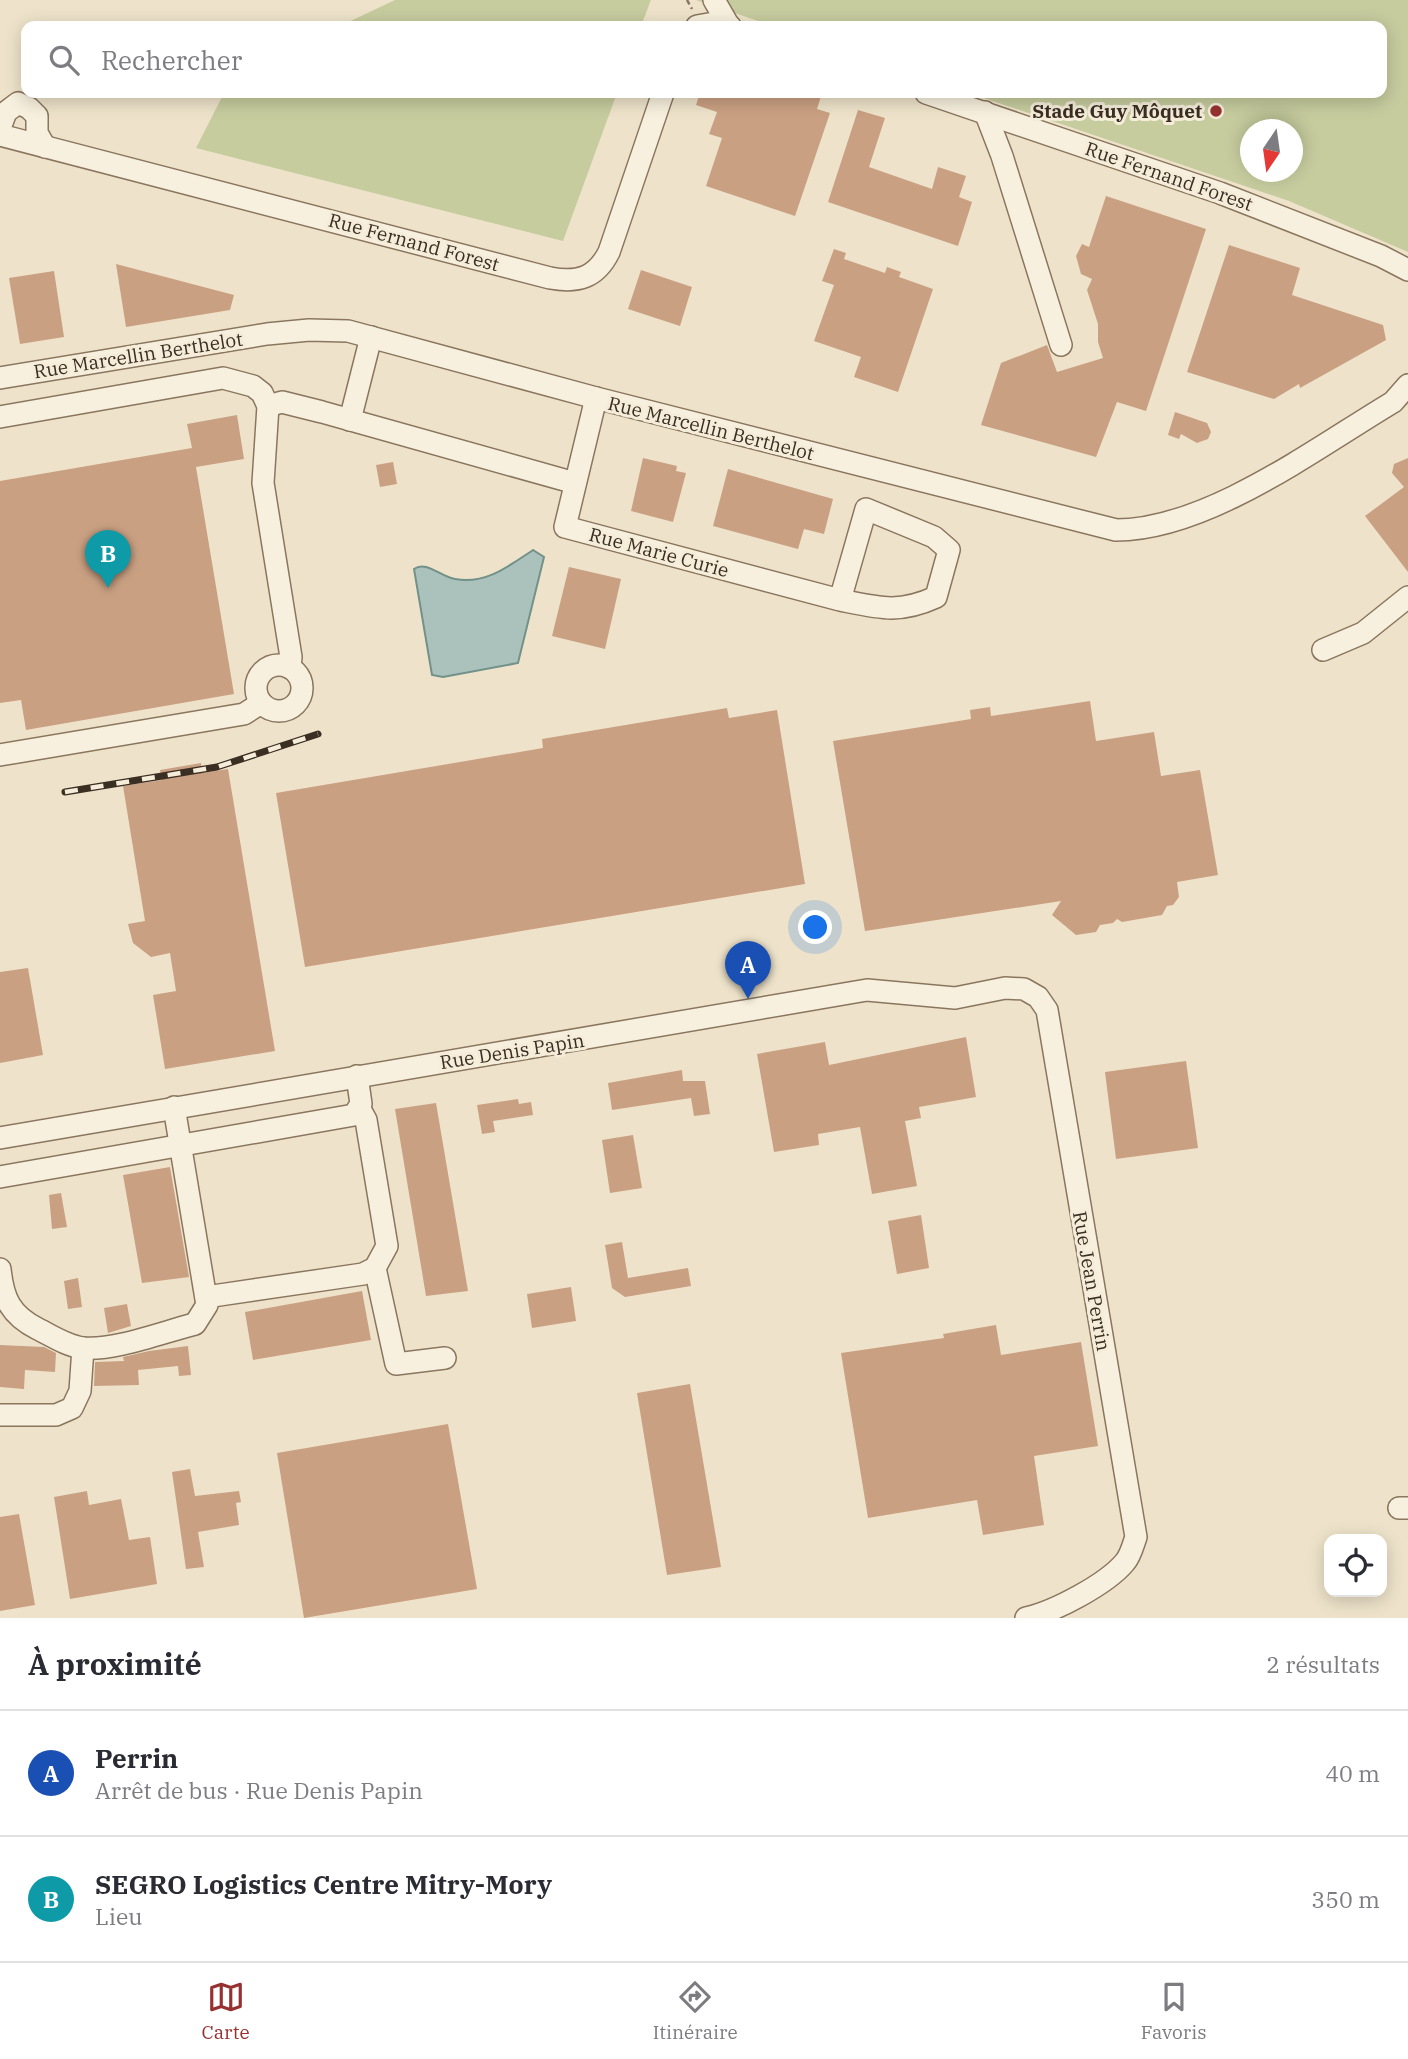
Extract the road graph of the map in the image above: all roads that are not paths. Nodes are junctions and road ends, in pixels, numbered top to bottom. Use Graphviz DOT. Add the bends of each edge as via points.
graph roads {
  1 [pos="714,0"];
  2 [pos="727,21"];
  3 [pos="661,98"];
  4 [pos="942,98"];
  5 [pos="985,112"];
  6 [pos="0,128"];
  7 [pos="0,135"];
  8 [pos="45,147"];
  9 [pos="1408,270"];
  10 [pos="371,337"];
  11 [pos="1061,345"];
  12 [pos="0,378"];
  13 [pos="1408,385"];
  14 [pos="596,398"];
  15 [pos="1401,400"];
  16 [pos="268,407"];
  17 [pos="0,418"];
  18 [pos="350,420"];
  19 [pos="575,484"];
  20 [pos="1408,597"];
  21 [pos="841,600"];
  22 [pos="1323,650"];
  23 [pos="290,668"];
  24 [pos="261,703"];
  25 [pos="0,755"];
  26 [pos="1024,989"];
  27 [pos="357,1076"];
  28 [pos="174,1107"];
  29 [pos="360,1109"];
  30 [pos="0,1138"];
  31 [pos="180,1147"];
  32 [pos="0,1177"];
  33 [pos="375,1268"];
  34 [pos="0,1269"];
  35 [pos="206,1297"];
  36 [pos="4,1306"];
  37 [pos="83,1348"];
  38 [pos="445,1358"];
  39 [pos="0,1415"];
  40 [pos="1026,1618"];
  1 -- 2 [label="street"];
  3 -- 8 [label="street, Rue Fernand Forest" via="609,252 595,272 572,281"];
  4 -- 5 [label="street, Rue Fernand Forest"];
  5 -- 9 [label="street, Rue Fernand Forest" via="1220,193"];
  5 -- 11 [label="street"];
  6 -- 8 [label="street" via="6,112 18,103 37,116 37,133"];
  7 -- 8 [label="street, Rue Fernand Forest"];
  10 -- 12 [label="street, Rue Marcellin Berthelot" via="348,331 267,334"];
  10 -- 14 [label="street, Rue Marcellin Berthelot"];
  10 -- 18 [label="street"];
  13 -- 15 [label="street, Rue Marcellin Berthelot"];
  14 -- 15 [label="street, Rue Marcellin Berthelot" via="1116,530 1162,525 1213,508"];
  14 -- 19 [label="street, Rue Marie Curie"];
  16 -- 17 [label="street" via="253,386 223,378"];
  16 -- 18 [label="street" via="282,402"];
  16 -- 23 [label="street" via="263,483"];
  18 -- 19 [label="street"];
  19 -- 21 [label="street, Rue Marie Curie" via="565,527"];
  20 -- 22 [label="street" via="1363,632"];
  21 -- 21 [label="street" via="887,609 912,608 936,597 949,550 934,537 866,509"];
  23 -- 24 [label="street" via="270,667 260,676 256,690"];
  23 -- 24 [label="street" via="301,684 294,705 273,710"];
  24 -- 25 [label="street" via="244,714"];
  26 -- 27 [label="street, Rue Denis Papin" via="955,998 867,989"];
  26 -- 40 [label="street, Rue Jean Perrin" via="1038,997 1047,1010 1136,1537 1128,1560 1111,1577 1042,1615"];
  27 -- 28 [label="street, Rue Denis Papin"];
  27 -- 29 [label="street"];
  28 -- 30 [label="street, Rue Denis Papin"];
  28 -- 31 [label="street"];
  29 -- 31 [label="street" via="354,1115"];
  29 -- 33 [label="street" via="366,1120 387,1246"];
  31 -- 32 [label="street"];
  31 -- 35 [label="street"];
  33 -- 35 [label="street" via="363,1274"];
  33 -- 38 [label="street" via="396,1364"];
  34 -- 36 [label="street"];
  35 -- 37 [label="street" via="207,1305 194,1324"];
  36 -- 37 [label="street" via="24,1322"];
  37 -- 39 [label="street" via="80,1391 72,1408 56,1415"];
}
